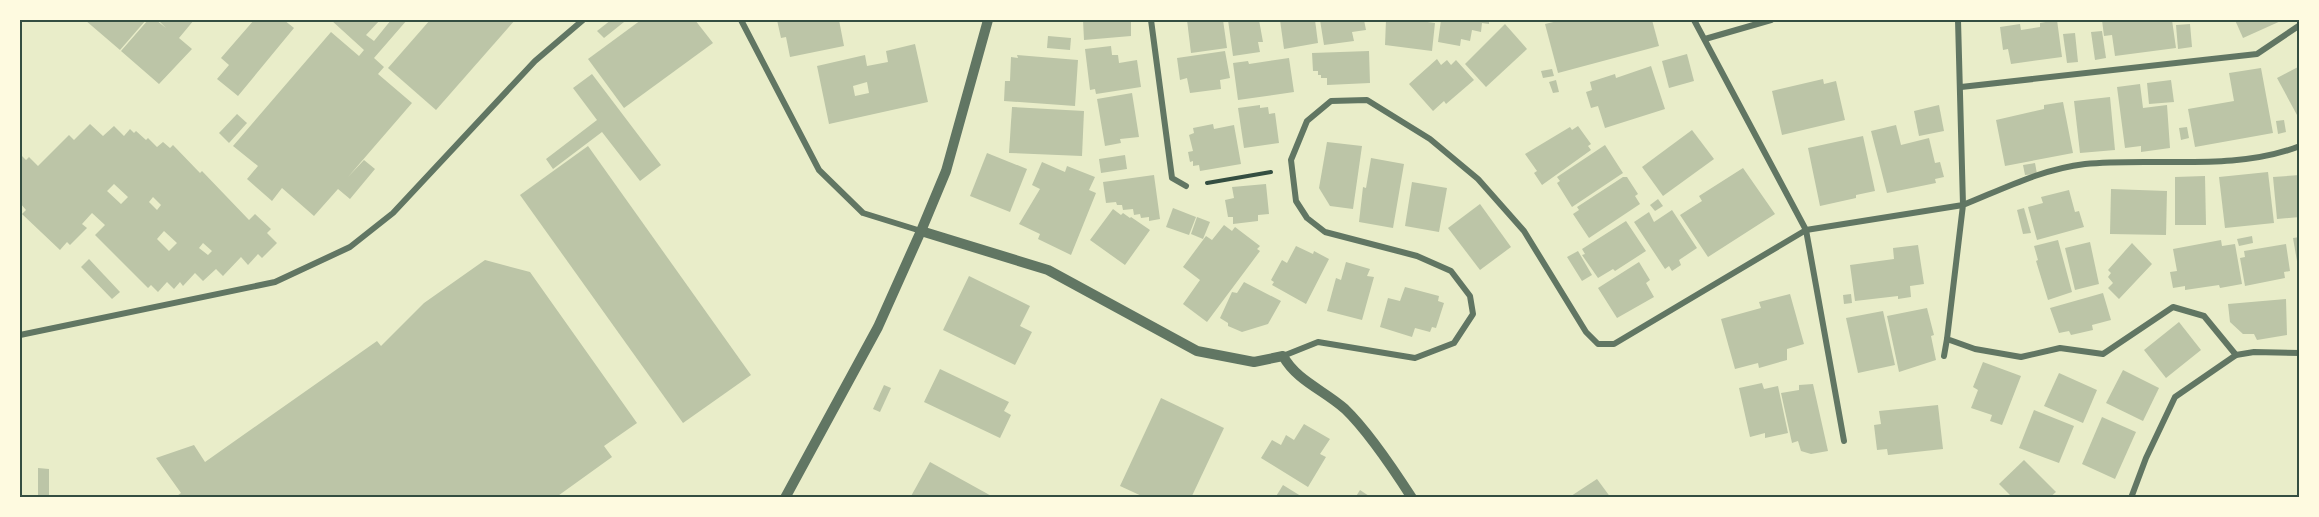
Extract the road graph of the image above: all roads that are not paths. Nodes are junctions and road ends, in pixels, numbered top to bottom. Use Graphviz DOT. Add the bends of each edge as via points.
graph roads {
  1 [pos="583,20"];
  2 [pos="741,20"];
  3 [pos="988,20"];
  4 [pos="1151,20"];
  5 [pos="1694,20"];
  6 [pos="1771,20"];
  7 [pos="1958,20"];
  8 [pos="2300,25"];
  9 [pos="1705,39"];
  10 [pos="1961,87"];
  11 [pos="2300,146"];
  12 [pos="1186,186"];
  13 [pos="1963,205"];
  14 [pos="1806,230"];
  15 [pos="921,231"];
  16 [pos="20,335"];
  17 [pos="1947,339"];
  18 [pos="2300,353"];
  19 [pos="2236,355"];
  20 [pos="1282,356"];
  21 [pos="1944,356"];
  22 [pos="1844,441"];
  23 [pos="785,498"];
  24 [pos="1412,498"];
  25 [pos="2131,498"];
  1 -- 16 [label="street" via="535,61 393,213 350,247 275,282"];
  2 -- 15 [label="street" via="819,170 863,213"];
  3 -- 15 [label="street" via="946,171"];
  4 -- 12 [label="street" via="1172,178"];
  5 -- 9 [label="street"];
  6 -- 9 [label="street"];
  7 -- 10 [label="street"];
  8 -- 10 [label="street" via="2257,54"];
  9 -- 14 [label="street"];
  10 -- 13 [label="street"];
  11 -- 13 [label="street" via="2256,158 2085,164 2041,174"];
  13 -- 14 [label="street"];
  13 -- 17 [label="street"];
  14 -- 20 [label="street" via="1614,344 1598,344 1586,332 1524,231 1478,179 1430,139 1366,100 1331,101 1307,121 1291,160 1296,201 1307,218 1325,232 1417,256 1451,271 1470,296 1473,314 1454,343 1415,358 1318,342"];
  14 -- 22 [label="street"];
  15 -- 20 [label="street" via="1048,270 1197,351 1254,362"];
  15 -- 23 [label="street" via="878,327"];
  17 -- 19 [label="street" via="1975,349 2021,357 2060,348 2103,354 2173,307 2204,316"];
  17 -- 21 [label="street"];
  18 -- 19 [label="street"];
  19 -- 25 [label="street" via="2175,397"];
  20 -- 24 [label="street" via="1290,369 1345,409 1391,465"];
}
